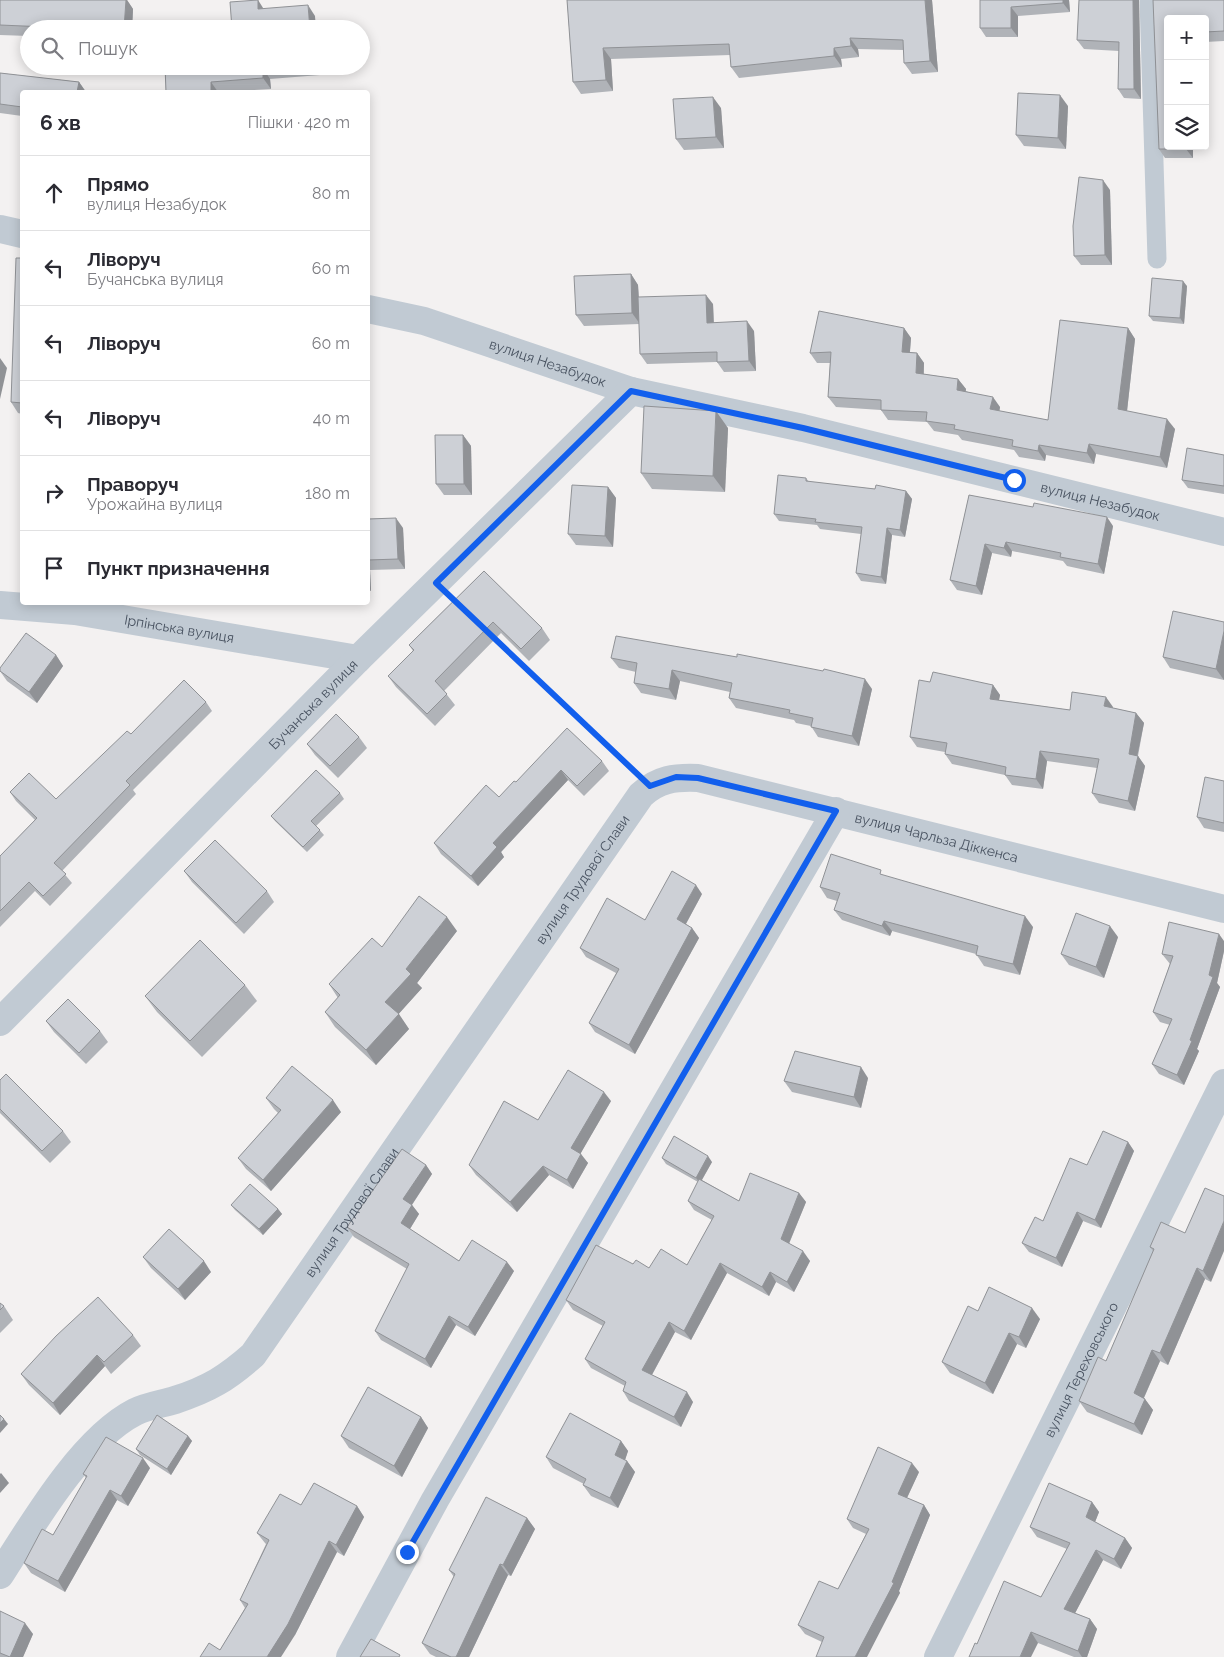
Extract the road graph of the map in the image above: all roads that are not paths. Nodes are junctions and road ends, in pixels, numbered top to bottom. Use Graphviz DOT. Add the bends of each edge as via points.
graph roads {
  1 [pos="1148,0"];
  2 [pos="0,230"];
  3 [pos="20,234"];
  4 [pos="1157,259"];
  5 [pos="370,309"];
  6 [pos="631,391"];
  7 [pos="1224,532"];
  8 [pos="0,605"];
  9 [pos="358,659"];
  10 [pos="650,786"];
  11 [pos="836,811"];
  12 [pos="1224,909"];
  13 [pos="0,1022"];
  14 [pos="1224,1083"];
  15 [pos="0,1575"];
  16 [pos="350,1657"];
  17 [pos="938,1657"];
  1 -- 4 [label="lane"];
  2 -- 3 [label="street"];
  5 -- 6 [label="street, вулиця Незабудок" via="424,321"];
  6 -- 7 [label="street, вулиця Незабудок" via="803,428"];
  6 -- 9 [label="street, Бучанська вулиця"];
  8 -- 9 [label="street, Ірпінська вулиця" via="75,611"];
  9 -- 13 [label="street, Бучанська вулиця"];
  10 -- 11 [label="street, вулиця Чарльза Діккенса" via="676,777 698,778"];
  10 -- 15 [label="street, вулиця Трудової Слави" via="253,1355 230,1376 178,1399 135,1412 112,1428 66,1476"];
  11 -- 12 [label="street, вулиця Чарльза Діккенса"];
  11 -- 16 [label="street" via="435,1500"];
  14 -- 17 [label="street, вулиця Тереховського"];
}
